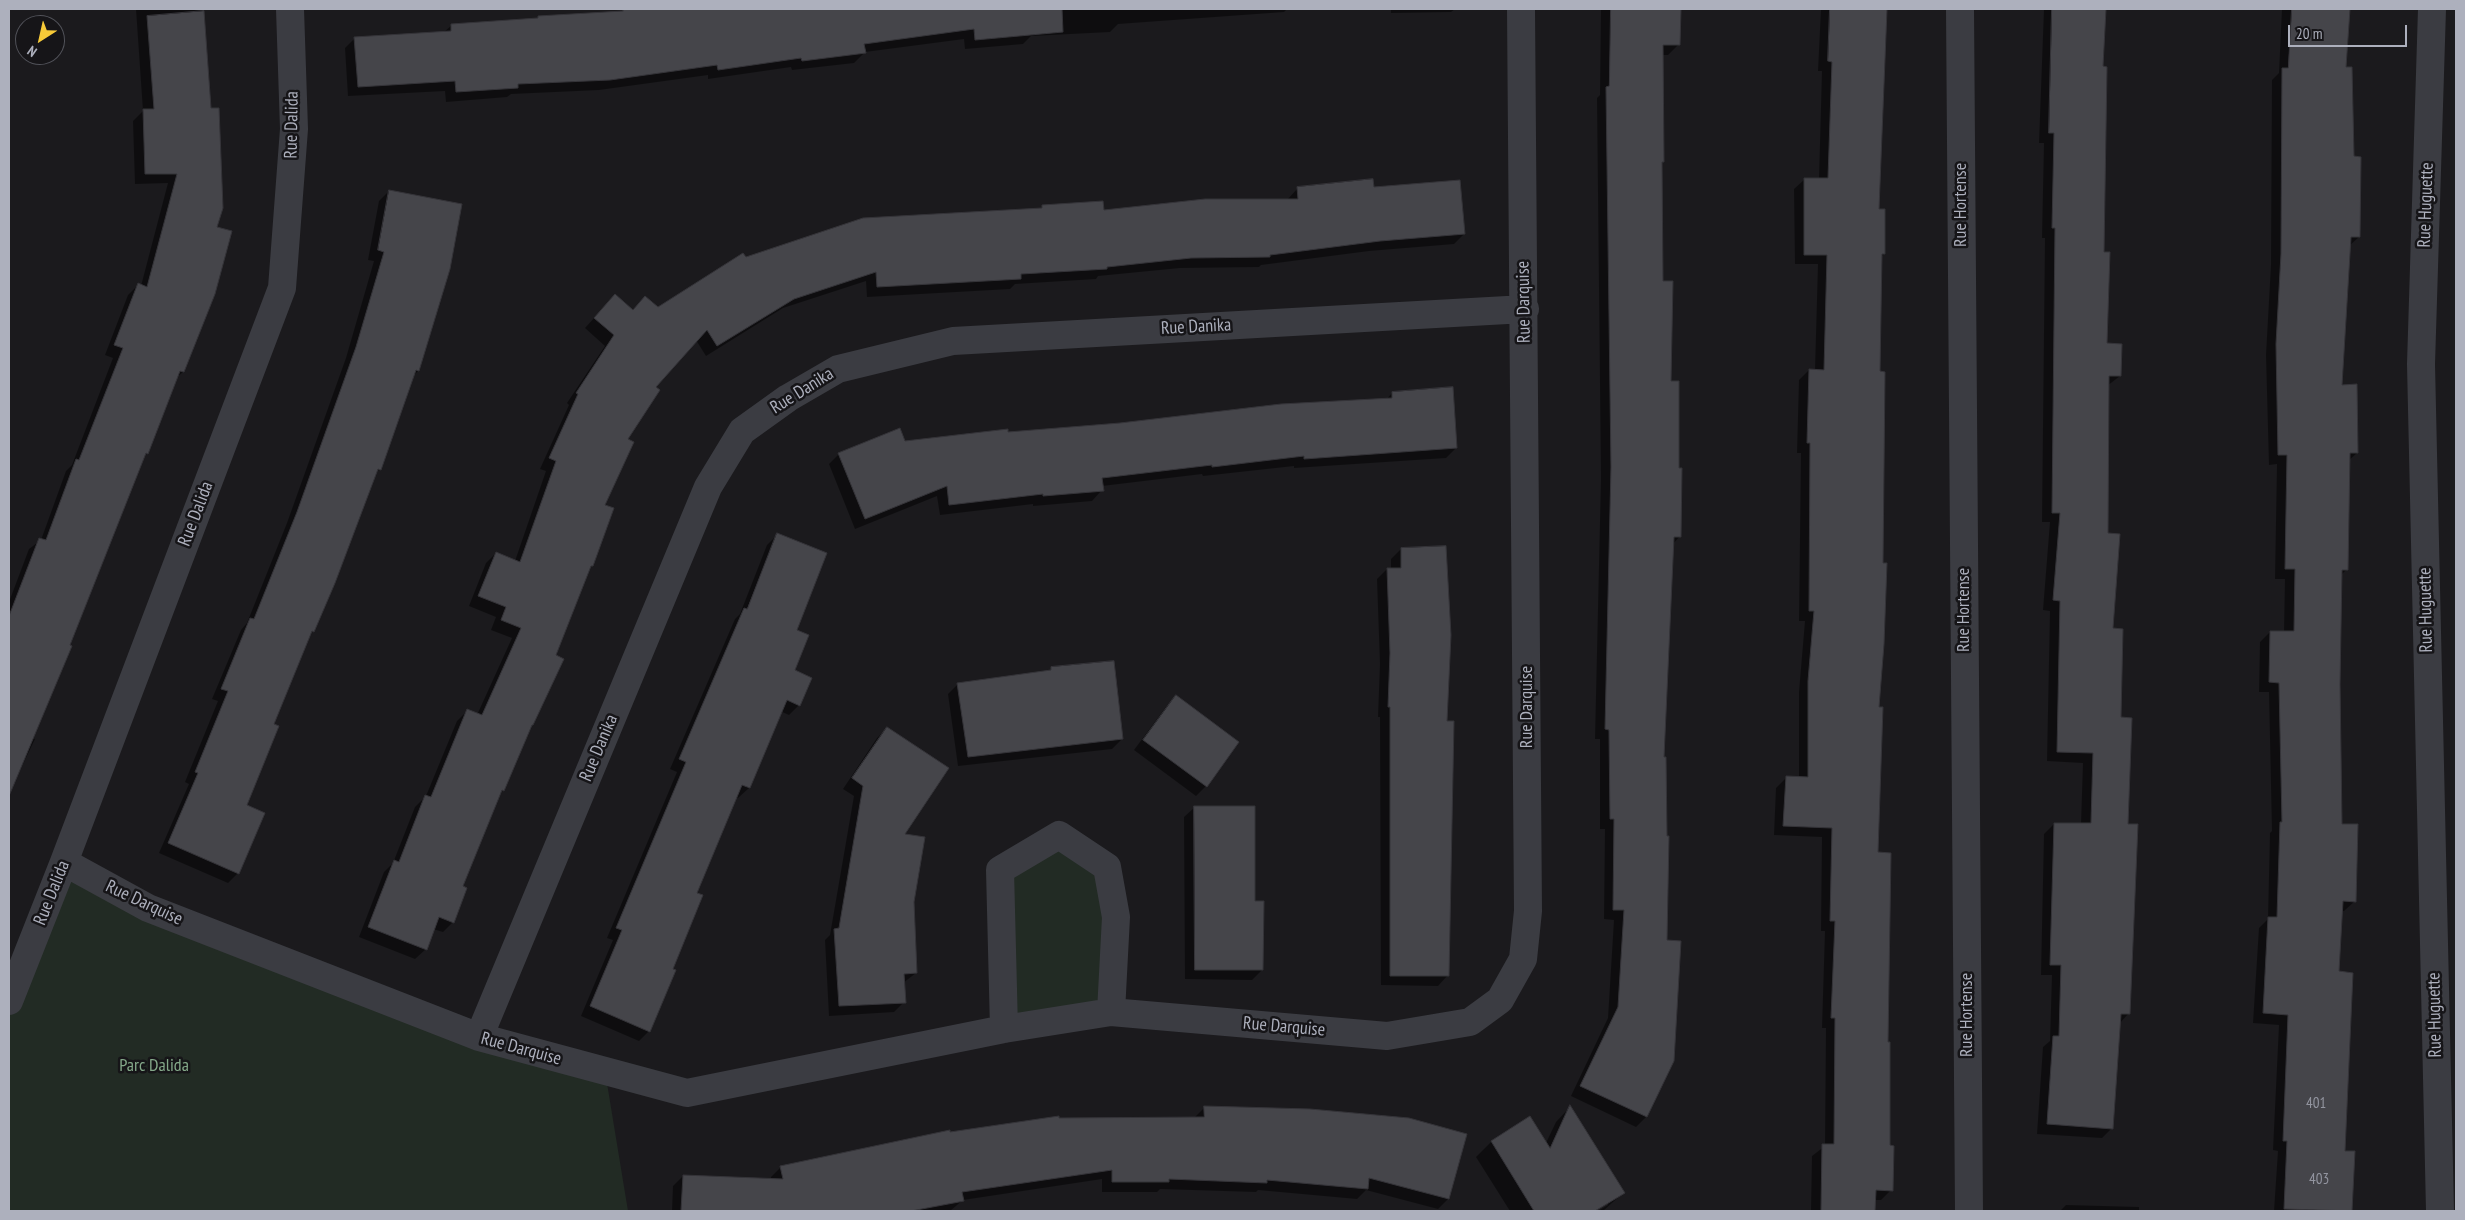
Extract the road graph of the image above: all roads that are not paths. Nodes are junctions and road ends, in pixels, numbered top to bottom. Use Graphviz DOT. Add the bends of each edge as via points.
graph roads {
  1 [pos="290,9"];
  2 [pos="1521,9"];
  3 [pos="1960,9"];
  4 [pos="2432,9"];
  5 [pos="1524,309"];
  6 [pos="64,862"];
  7 [pos="9,1001"];
  8 [pos="1112,1012"];
  9 [pos="1004,1029"];
  10 [pos="479,1038"];
  11 [pos="1969,1211"];
  12 [pos="2440,1211"];
  1 -- 6 [label="street, Rue Dalida" via="294,129 282,288"];
  2 -- 5 [label="street, Rue Darquise"];
  3 -- 11 [label="street, Rue Hortense"];
  4 -- 12 [label="street, Rue Huguette" via="2421,364"];
  5 -- 8 [label="street, Rue Darquise" via="1528,911 1523,958 1500,1000 1470,1022 1387,1036"];
  5 -- 10 [label="street, Rue Danika" via="953,341 838,368 788,398 742,431 708,487"];
  6 -- 7 [label="street, Rue Dalida"];
  6 -- 10 [label="street, Rue Darquise" via="148,908"];
  8 -- 9 [label="street, Rue Darquise"];
  8 -- 9 [label="street" via="1116,917 1107,867 1059,835 1000,870"];
  9 -- 10 [label="street, Rue Darquise" via="687,1093"];
}
